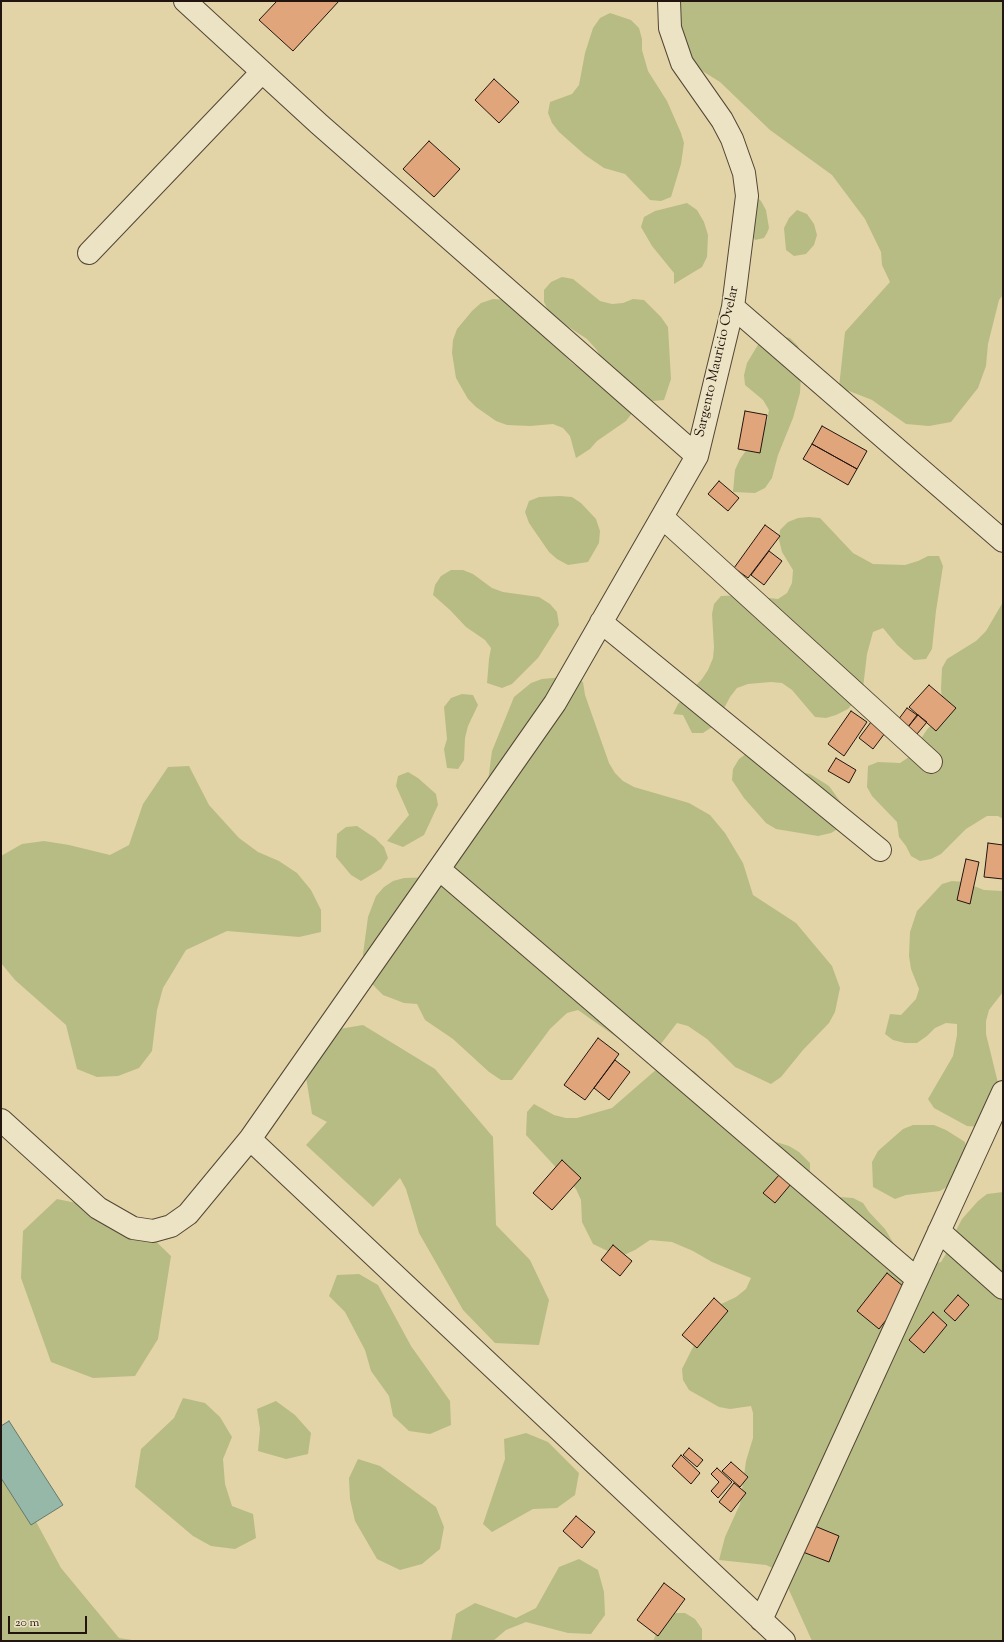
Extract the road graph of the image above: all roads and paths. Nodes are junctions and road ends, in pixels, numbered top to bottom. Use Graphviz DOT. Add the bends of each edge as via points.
graph roads {
  1 [pos="185,1"];
  2 [pos="669,1"];
  3 [pos="262,72"];
  4 [pos="89,253"];
  5 [pos="733,307"];
  6 [pos="697,456"];
  7 [pos="662,517"];
  8 [pos="1003,541"];
  9 [pos="601,622"];
  10 [pos="931,762"];
  11 [pos="880,850"];
  12 [pos="438,869"];
  13 [pos="1003,1092"];
  14 [pos="1,1120"];
  15 [pos="250,1139"];
  16 [pos="939,1230"];
  17 [pos="917,1279"];
  18 [pos="1003,1288"];
  19 [pos="761,1620"];
  20 [pos="784,1641"];
  1 -- 3 [label="street"];
  2 -- 5 [label="street, Sargento Mauricio Ovelar" via="670,28 682,63 722,120 744,173 747,196"];
  3 -- 4 [label="street"];
  3 -- 6 [label="street"];
  5 -- 6 [label="street, Sargento Mauricio Ovelar"];
  5 -- 8 [label="street"];
  6 -- 7 [label="street, Sargento Mauricio Ovelar"];
  7 -- 9 [label="street, Sargento Mauricio Ovelar"];
  7 -- 10 [label="street"];
  9 -- 11 [label="street"];
  9 -- 12 [label="street, Sargento Mauricio Ovelar" via="555,703"];
  12 -- 15 [label="street, Sargento Mauricio Ovelar"];
  12 -- 17 [label="street"];
  13 -- 16 [label="street"];
  14 -- 15 [label="street, Sargento Mauricio Ovelar" via="98,1208 133,1228 153,1231 171,1226 188,1214"];
  15 -- 19 [label="street"];
  16 -- 17 [label="street"];
  16 -- 18 [label="street"];
  17 -- 19 [label="street"];
  19 -- 20 [label="street"];
}
